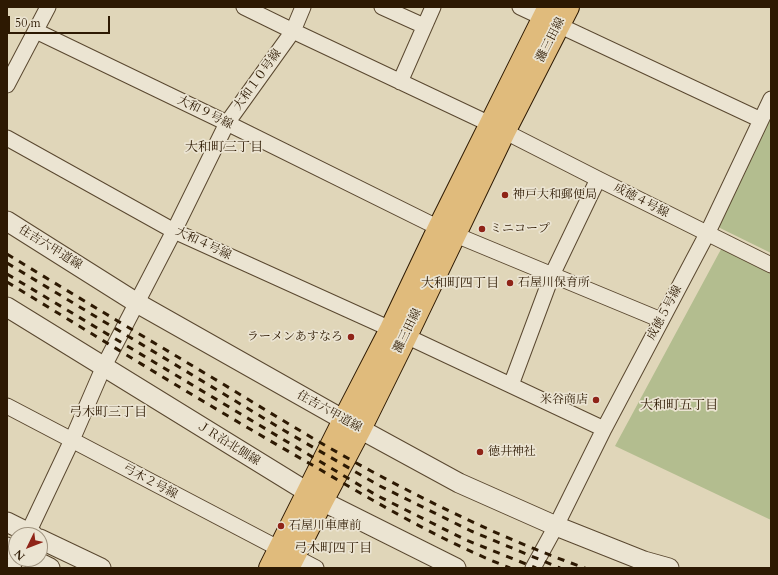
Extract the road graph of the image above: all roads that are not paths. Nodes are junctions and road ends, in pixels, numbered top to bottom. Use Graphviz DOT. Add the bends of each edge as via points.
graph roads {
  1 [pos="48,7"];
  2 [pos="244,7"];
  3 [pos="303,7"];
  4 [pos="382,7"];
  5 [pos="433,7"];
  6 [pos="520,7"];
  7 [pos="555,14"];
  8 [pos="424,26"];
  9 [pos="36,31"];
  10 [pos="293,31"];
  11 [pos="400,82"];
  12 [pos="7,85"];
  13 [pos="771,99"];
  14 [pos="761,120"];
  15 [pos="227,123"];
  16 [pos="497,128"];
  17 [pos="7,138"];
  18 [pos="598,179"];
  19 [pos="7,221"];
  20 [pos="174,231"];
  21 [pos="446,232"];
  22 [pos="707,234"];
  23 [pos="771,265"];
  24 [pos="552,275"];
  25 [pos="137,304"];
  26 [pos="7,307"];
  27 [pos="661,320"];
  28 [pos="398,333"];
  29 [pos="104,366"];
  30 [pos="511,385"];
  31 [pos="7,406"];
  32 [pos="352,425"];
  33 [pos="604,429"];
  34 [pos="72,440"];
  35 [pos="315,497"];
  36 [pos="7,522"];
  37 [pos="556,526"];
  38 [pos="17,527"];
  39 [pos="37,527"];
  40 [pos="48,542"];
  41 [pos="283,561"];
  42 [pos="101,568"];
  43 [pos="316,568"];
  44 [pos="456,568"];
  45 [pos="534,568"];
  46 [pos="669,568"];
  1 -- 9 [label="street"];
  2 -- 10 [label="street, 成徳４号線"];
  3 -- 10 [label="street, 大和１０号線"];
  4 -- 8 [label="street"];
  5 -- 8 [label="street"];
  6 -- 7 [label="street"];
  7 -- 14 [label="street"];
  7 -- 16 [label="main road, 灘三田線"];
  8 -- 11 [label="street"];
  9 -- 12 [label="street"];
  9 -- 15 [label="street, 大和９号線"];
  10 -- 11 [label="street, 成徳４号線"];
  10 -- 15 [label="street, 大和１０号線"];
  11 -- 16 [label="street, 成徳４号線"];
  13 -- 14 [label="street, 成徳５号線"];
  14 -- 22 [label="street, 成徳５号線"];
  15 -- 20 [label="street, 大和１０号線"];
  15 -- 21 [label="street, 大和９号線"];
  16 -- 18 [label="street, 成徳４号線"];
  16 -- 21 [label="main road, 灘三田線"];
  17 -- 20 [label="street, 大和４号線"];
  18 -- 22 [label="street, 成徳４号線"];
  18 -- 24 [label="street"];
  19 -- 25 [label="street, 住吉六甲道線"];
  20 -- 25 [label="street, 大和１０号線"];
  20 -- 28 [label="street, 大和４号線"];
  21 -- 24 [label="street, 大和９号線"];
  21 -- 28 [label="main road, 灘三田線"];
  22 -- 23 [label="street, 成徳４号線"];
  22 -- 27 [label="street, 成徳５号線"];
  24 -- 27 [label="street, 大和９号線"];
  24 -- 30 [label="street"];
  25 -- 29 [label="street, 大和１０号線"];
  25 -- 32 [label="street, 住吉六甲道線"];
  26 -- 29 [label="street, ＪＲ沿北側線"];
  27 -- 33 [label="street, 成徳５号線"];
  28 -- 30 [label="street, 大和４号線"];
  28 -- 32 [label="main road, 灘三田線"];
  29 -- 34 [label="street, 大和１０号線"];
  29 -- 35 [label="street, ＪＲ沿北側線"];
  30 -- 33 [label="street, 大和４号線"];
  31 -- 34 [label="street, 弓木２号線"];
  32 -- 35 [label="main road, 灘三田線"];
  32 -- 37 [label="street, 住吉六甲道線" via="459,483"];
  33 -- 37 [label="street, 成徳５号線"];
  34 -- 39 [label="street, 大和１０号線"];
  34 -- 41 [label="street, 弓木２号線"];
  35 -- 41 [label="main road, 灘三田線"];
  35 -- 44 [label="street, ＪＲ沿北側線"];
  36 -- 38 [label="street"];
  37 -- 45 [label="street, 成徳５号線"];
  37 -- 46 [label="street, 住吉六甲道線" via="644,561"];
  40 -- 42 [label="street"];
  41 -- 43 [label="street, 弓木２号線"];
}
